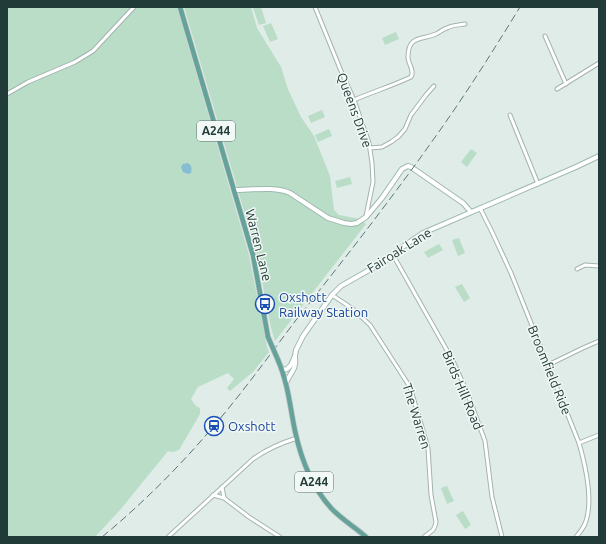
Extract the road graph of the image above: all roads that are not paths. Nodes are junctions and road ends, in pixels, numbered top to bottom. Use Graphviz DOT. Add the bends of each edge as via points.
graph roads {
  1 [pos="134,7"];
  2 [pos="180,7"];
  3 [pos="315,7"];
  4 [pos="465,24"];
  5 [pos="545,36"];
  6 [pos="599,63"];
  7 [pos="566,84"];
  8 [pos="434,86"];
  9 [pos="557,89"];
  10 [pos="7,94"];
  11 [pos="354,100"];
  12 [pos="510,115"];
  13 [pos="370,148"];
  14 [pos="599,156"];
  15 [pos="538,184"];
  16 [pos="234,190"];
  17 [pos="480,208"];
  18 [pos="471,212"];
  19 [pos="366,217"];
  20 [pos="393,255"];
  21 [pos="599,266"];
  22 [pos="577,269"];
  23 [pos="332,295"];
  24 [pos="599,342"];
  25 [pos="295,356"];
  26 [pos="548,365"];
  27 [pos="283,370"];
  28 [pos="286,383"];
  29 [pos="599,435"];
  30 [pos="297,438"];
  31 [pos="579,443"];
  32 [pos="222,487"];
  33 [pos="213,496"];
  34 [pos="224,498"];
  35 [pos="168,537"];
  36 [pos="280,537"];
  37 [pos="366,537"];
  38 [pos="424,537"];
  39 [pos="502,537"];
  40 [pos="576,537"];
  1 -- 10 [label="street" via="93,50 75,62"];
  2 -- 16 [label="main road, Warren Lane / A244"];
  3 -- 11 [label="street, Queens Drive"];
  4 -- 11 [label="street" via="453,25 436,34 418,39 408,52 411,77"];
  5 -- 7 [label="street"];
  6 -- 7 [label="street"];
  7 -- 9 [label="street"];
  8 -- 13 [label="street" via="398,137 382,146"];
  11 -- 13 [label="street, Queens Drive"];
  12 -- 15 [label="street"];
  13 -- 19 [label="street, Queens Drive" via="373,182"];
  14 -- 15 [label="main road, Fairoak Lane"];
  15 -- 17 [label="main road, Fairoak Lane"];
  16 -- 19 [label="main road" via="286,191 328,218 344,224 357,223"];
  16 -- 27 [label="main road, Warren Lane / A244, bridge" via="253,254 268,337"];
  17 -- 18 [label="main road, Fairoak Lane"];
  17 -- 26 [label="street, Broomfield Ride" via="508,266"];
  18 -- 19 [label="main road" via="463,203 408,166 402,169"];
  18 -- 20 [label="main road, Fairoak Lane" via="423,233"];
  20 -- 23 [label="main road, Fairoak Lane" via="341,286"];
  20 -- 39 [label="street, Birds Hill Road" via="453,361 467,392 484,441 492,497"];
  21 -- 22 [label="street" via="585,265"];
  23 -- 25 [label="main road, Fairoak Lane" via="303,336"];
  23 -- 38 [label="street, The Warren" via="353,309 370,325 410,387 428,448 431,495 436,522 433,530"];
  24 -- 26 [label="street"];
  25 -- 27 [label="main road, Fairoak Lane" via="292,365"];
  25 -- 28 [label="main road" via="296,366"];
  26 -- 31 [label="street, Broomfield Ride"];
  27 -- 28 [label="main road, Warren Lane / A244"];
  28 -- 30 [label="main road, Warren Lane / A244"];
  29 -- 31 [label="street"];
  30 -- 32 [label="street" via="262,453"];
  30 -- 37 [label="main road, Warren Lane / A244" via="308,474 324,499"];
  31 -- 40 [label="street, Broomfield Ride" via="588,484 589,506 586,523"];
  32 -- 33 [label="street"];
  32 -- 34 [label="street"];
  33 -- 34 [label="street"];
  33 -- 35 [label="street"];
  34 -- 36 [label="street" via="249,518"];
}
